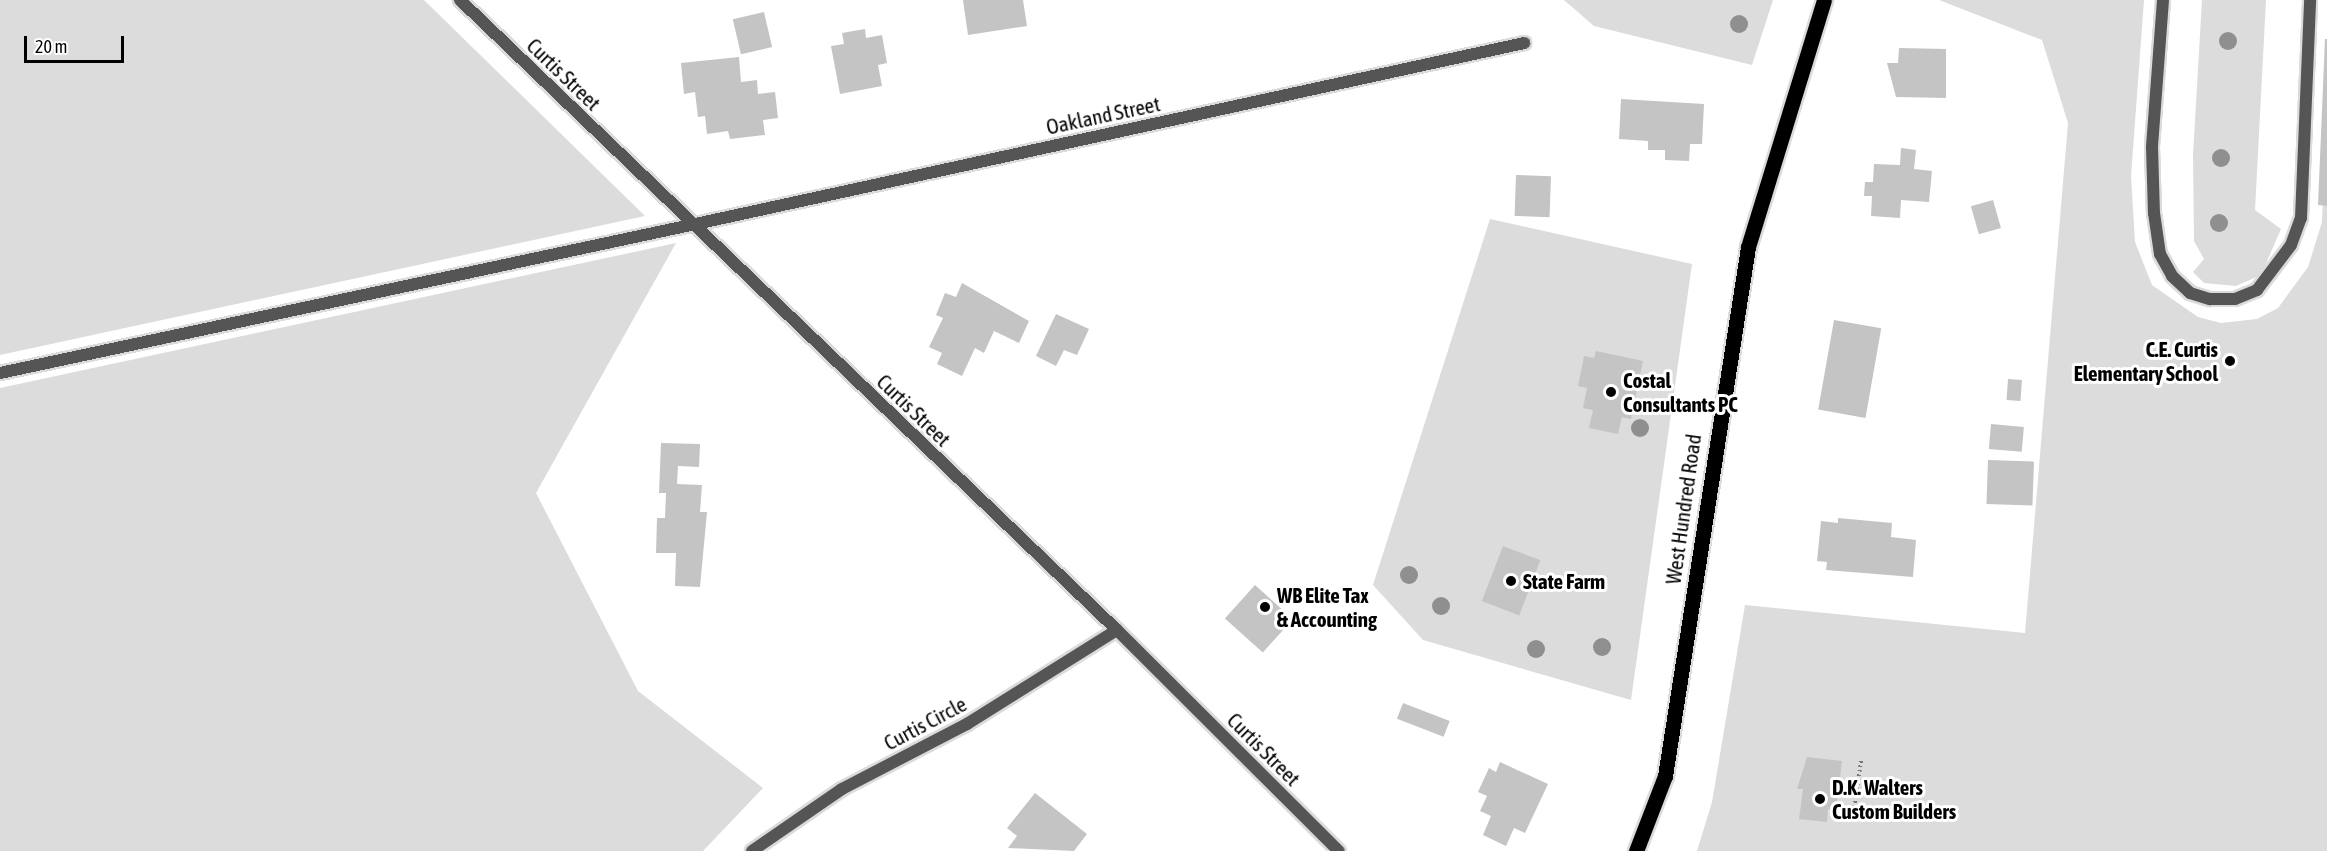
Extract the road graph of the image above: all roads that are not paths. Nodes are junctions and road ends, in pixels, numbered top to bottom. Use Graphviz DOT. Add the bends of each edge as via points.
graph roads {
  1 [pos="460,0"];
  2 [pos="1824,0"];
  3 [pos="2163,0"];
  4 [pos="2310,0"];
  5 [pos="1524,43"];
  6 [pos="691,225"];
  7 [pos="0,373"];
  8 [pos="1117,630"];
  9 [pos="752,851"];
  10 [pos="1339,851"];
  11 [pos="1636,851"];
  1 -- 6 [label="street, Curtis Street"];
  2 -- 11 [label="main road, West Hundred Road" via="1748,247 1725,367 1665,776"];
  3 -- 4 [label="street" via="2152,147 2160,254 2190,293 2226,299 2257,290 2273,276 2301,218"];
  5 -- 6 [label="street, Oakland Street"];
  6 -- 7 [label="street, Oakland Street"];
  6 -- 8 [label="street, Curtis Street"];
  8 -- 9 [label="street, Curtis Circle" via="967,724 842,789"];
  8 -- 10 [label="street, Curtis Street"];
}
